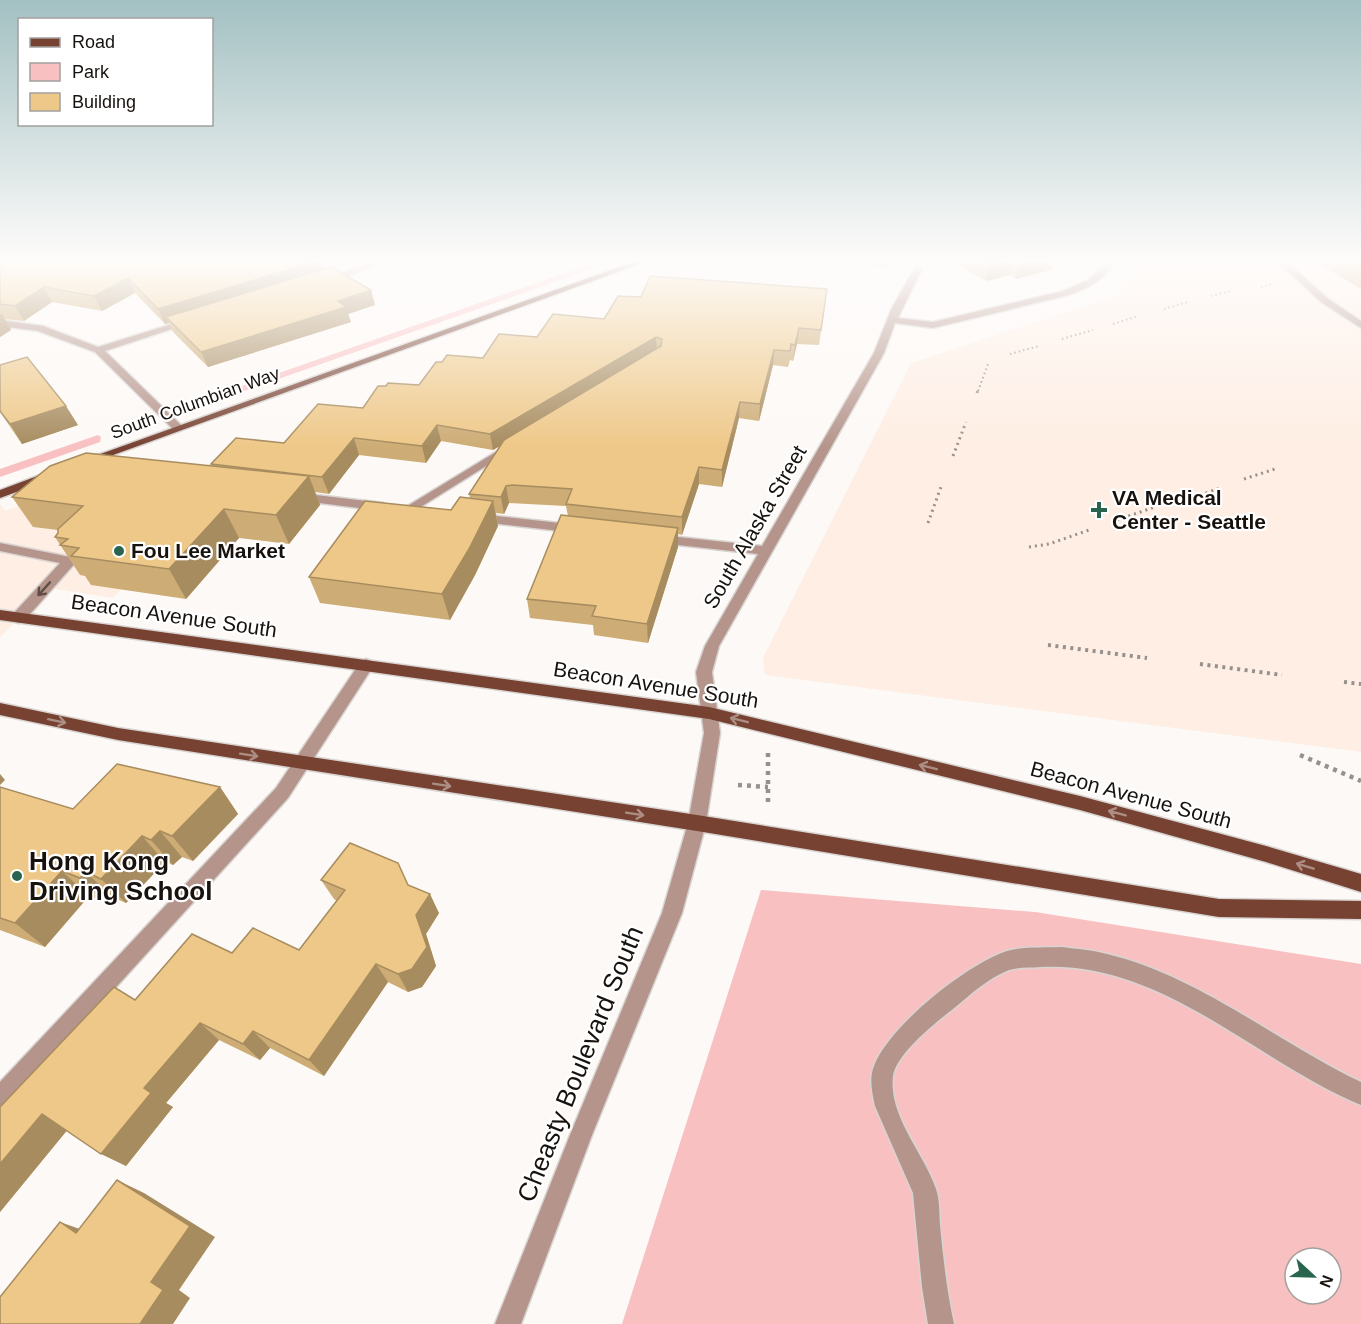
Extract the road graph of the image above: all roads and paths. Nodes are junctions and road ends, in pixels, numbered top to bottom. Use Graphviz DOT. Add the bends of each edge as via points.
graph roads {
  1 [pos="6,324"];
  2 [pos="184,324"];
  3 [pos="469,324"];
  4 [pos="891,324"];
  5 [pos="918,324"];
  6 [pos="942,324"];
  7 [pos="1093,330"];
  8 [pos="1062,339"];
  9 [pos="1039,346"];
  10 [pos="98,350"];
  11 [pos="1010,354"];
  12 [pos="988,364"];
  13 [pos="977,393"];
  14 [pos="966,422"];
  15 [pos="178,428"];
  16 [pos="516,443"];
  17 [pos="953,456"];
  18 [pos="77,468"];
  19 [pos="1278,468"];
  20 [pos="57,473"];
  21 [pos="99,473"];
  22 [pos="1244,480"];
  23 [pos="942,484"];
  24 [pos="1220,488"];
  25 [pos="0,494"];
  26 [pos="280,495"];
  27 [pos="1183,501"];
  28 [pos="1155,507"];
  29 [pos="407,510"];
  30 [pos="430,512"];
  31 [pos="465,516"];
  32 [pos="1117,520"];
  33 [pos="928,523"];
  34 [pos="1092,529"];
  35 [pos="595,531"];
  36 [pos="642,537"];
  37 [pos="0,547"];
  38 [pos="1029,547"];
  39 [pos="765,551"];
  40 [pos="0,615"];
  41 [pos="18,618"];
  42 [pos="1048,645"];
  43 [pos="1147,658"];
  44 [pos="1200,664"];
  45 [pos="366,665"];
  46 [pos="1282,675"];
  47 [pos="1344,682"];
  48 [pos="1361,684"];
  49 [pos="0,709"];
  50 [pos="709,713"];
  51 [pos="768,751"];
  52 [pos="1300,755"];
  53 [pos="303,763"];
  54 [pos="1361,781"];
  55 [pos="738,785"];
  56 [pos="768,787"];
  57 [pos="768,809"];
  58 [pos="697,823"];
  59 [pos="1361,883"];
  60 [pos="1361,910"];
  61 [pos="1361,1094"];
  62 [pos="0,1098"];
  63 [pos="508,1324"];
  64 [pos="941,1324"];
  1 -- 10 [label="street" via="40,328"];
  2 -- 10 [label="street"];
  3 -- 15 [label="main road, South Columbian Way"];
  4 -- 39 [label="street, South Alaska Street" via="879,353"];
  5 -- 6 [label="street"];
  7 -- 8 [label="path"];
  9 -- 11 [label="path"];
  10 -- 15 [label="street"];
  12 -- 13 [label="path"];
  14 -- 17 [label="path"];
  15 -- 18 [label="main road, South Columbian Way"];
  16 -- 29 [label="street"];
  18 -- 21 [label="street"];
  19 -- 22 [label="path"];
  20 -- 25 [label="main road"];
  23 -- 33 [label="path"];
  24 -- 27 [label="path"];
  26 -- 29 [label="street"];
  28 -- 32 [label="path"];
  29 -- 30 [label="street"];
  31 -- 35 [label="street"];
  34 -- 38 [label="path"];
  36 -- 39 [label="street"];
  37 -- 41 [label="street, one-way" via="70,561"];
  39 -- 50 [label="street, South Alaska Street" via="712,646 704,672"];
  40 -- 41 [label="main road, Beacon Avenue South"];
  41 -- 45 [label="main road, Beacon Avenue South"];
  42 -- 43 [label="path"];
  44 -- 46 [label="path"];
  45 -- 50 [label="main road, Beacon Avenue South"];
  45 -- 53 [label="street"];
  47 -- 48 [label="path"];
  49 -- 53 [label="main road, one-way" via="118,734"];
  50 -- 58 [label="street, South Alaska Street" via="712,733"];
  59 -- 50 [label="main road, Beacon Avenue South, one-way" via="1080,803"];
  51 -- 56 [label="path"];
  52 -- 54 [label="path"];
  53 -- 58 [label="main road, one-way"];
  53 -- 62 [label="street" via="282,793"];
  55 -- 56 [label="path"];
  56 -- 57 [label="path"];
  58 -- 60 [label="main road" via="1219,908"];
  58 -- 63 [label="street, Cheasty Boulevard South" via="672,913"];
  61 -- 64 [label="street" via="1329,1081 1226,1016 1118,965 1070,956 1012,959 974,980 924,1018 896,1048 882,1075 886,1110 925,1190"];
}
